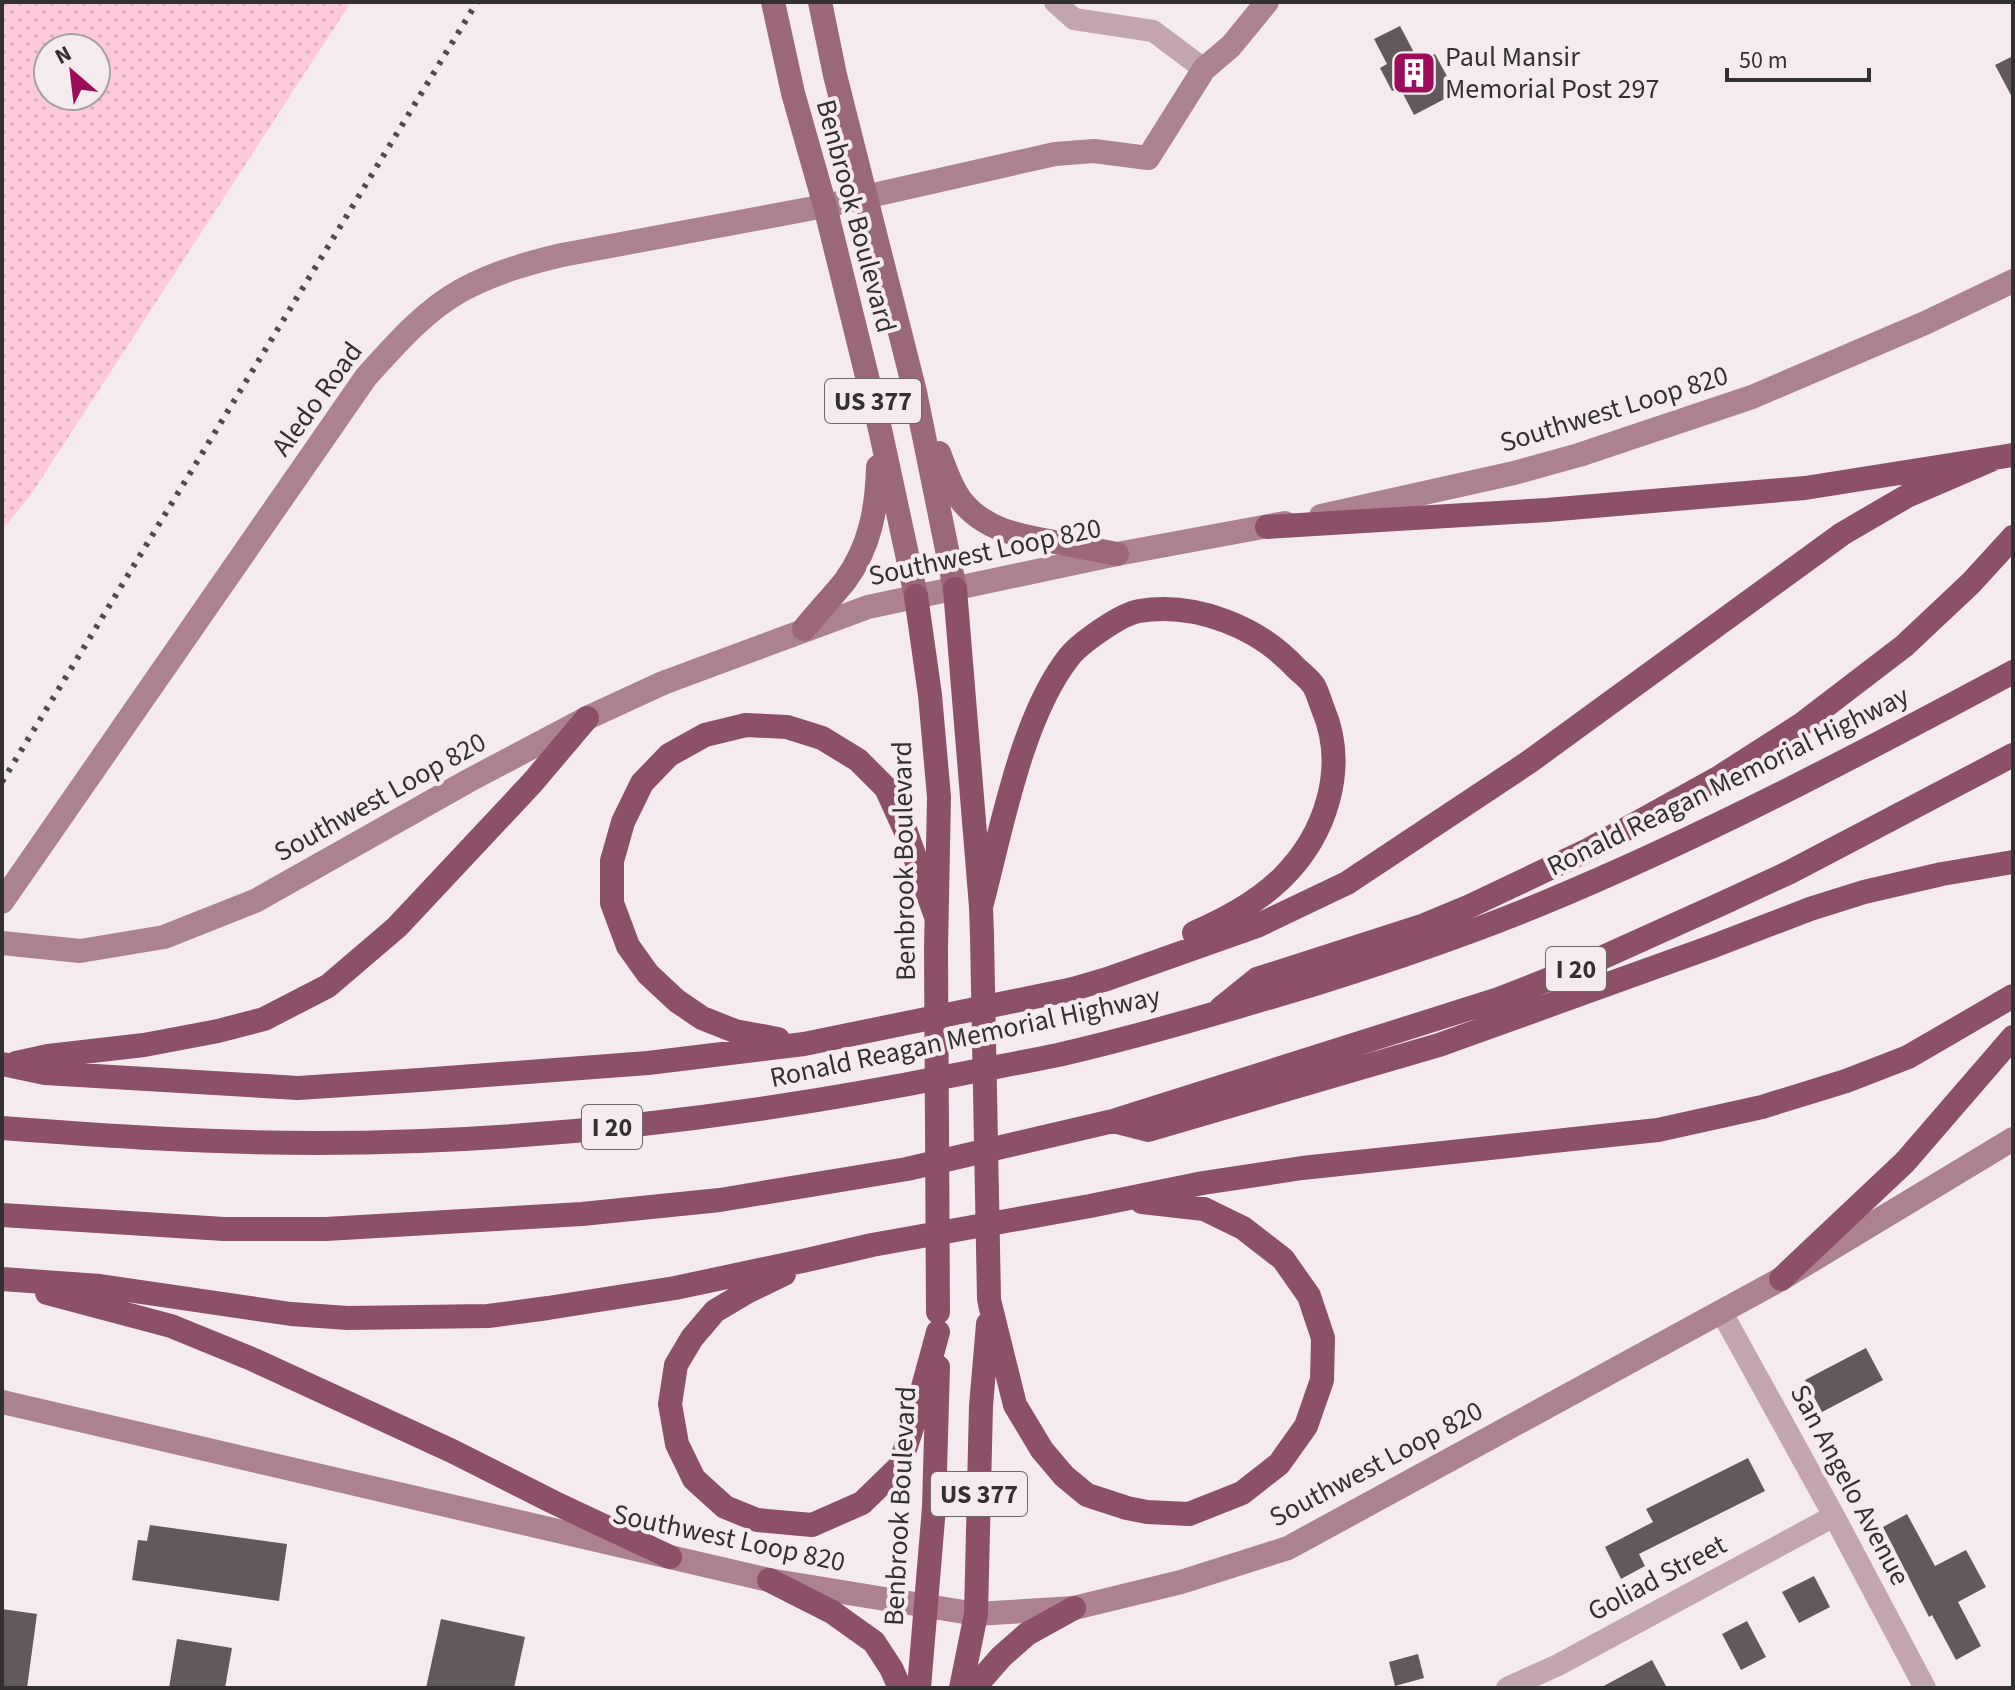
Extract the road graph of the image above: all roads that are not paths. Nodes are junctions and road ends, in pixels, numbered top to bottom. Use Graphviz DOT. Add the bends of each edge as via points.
graph roads {
  1 [pos="773,2"];
  2 [pos="820,2"];
  3 [pos="1055,2"];
  4 [pos="1267,2"];
  5 [pos="1204,69"];
  6 [pos="866,196"];
  7 [pos="825,206"];
  8 [pos="2013,281"];
  9 [pos="915,392"];
  10 [pos="880,429"];
  11 [pos="2003,457"];
  12 [pos="1267,527"];
  13 [pos="2013,537"];
  14 [pos="1117,554"];
  15 [pos="955,589"];
  16 [pos="916,596"];
  17 [pos="804,629"];
  18 [pos="2013,672"];
  19 [pos="587,718"];
  20 [pos="2013,755"];
  21 [pos="2013,862"];
  22 [pos="2,902"];
  23 [pos="981,907"];
  24 [pos="935,914"];
  25 [pos="2,943"];
  26 [pos="1107,979"];
  27 [pos="2013,996"];
  28 [pos="1211,1016"];
  29 [pos="2013,1037"];
  30 [pos="804,1044"];
  31 [pos="5,1064"];
  32 [pos="1113,1121"];
  33 [pos="2,1128"];
  34 [pos="2013,1139"];
  35 [pos="1124,1199"];
  36 [pos="2,1215"];
  37 [pos="807,1260"];
  38 [pos="1781,1279"];
  39 [pos="2,1280"];
  40 [pos="989,1302"];
  41 [pos="1721,1311"];
  42 [pos="938,1322"];
  43 [pos="2,1402"];
  44 [pos="1834,1516"];
  45 [pos="670,1557"];
  46 [pos="769,1580"];
  47 [pos="926,1607"];
  48 [pos="1074,1608"];
  49 [pos="976,1614"];
  50 [pos="1531,1683"];
  51 [pos="900,1688"];
  52 [pos="919,1688"];
  53 [pos="961,1688"];
  54 [pos="974,1688"];
  55 [pos="1507,1688"];
  56 [pos="1925,1688"];
  1 -- 7 [label="main road, Benbrook Boulevard / US 377"];
  2 -- 6 [label="main road, Benbrook Boulevard / US 377"];
  3 -- 5 [label="street" via="1074,19 1153,31"];
  4 -- 5 [label="street"];
  5 -- 6 [label="street, Aledo Road" via="1148,158 1094,151 1055,154"];
  6 -- 7 [label="street, Aledo Road"];
  6 -- 9 [label="main road, Benbrook Boulevard / US 377"];
  7 -- 10 [label="main road, Benbrook Boulevard / US 377"];
  7 -- 22 [label="street, Aledo Road" via="521,265 461,290 425,315 366,377"];
  8 -- 12 [label="street, Southwest Loop 820" via="1752,397 1579,455"];
  9 -- 14 [label="main road" via="951,484 983,521 1015,535"];
  9 -- 15 [label="main road, Benbrook Boulevard / US 377"];
  10 -- 16 [label="main road, Benbrook Boulevard / US 377"];
  10 -- 17 [label="main road" via="877,502 864,546 847,577"];
  11 -- 12 [label="highway" via="1805,488"];
  11 -- 26 [label="highway" via="1907,496 1842,534 1529,762 1347,883 1257,926"];
  12 -- 14 [label="street, Southwest Loop 820"];
  13 -- 28 [label="highway" via="1904,646 1802,724 1718,778 1588,850 1470,906 1257,979"];
  14 -- 15 [label="street, Southwest Loop 820"];
  15 -- 16 [label="street, Southwest Loop 820"];
  15 -- 23 [label="highway, Benbrook Boulevard / US 377"];
  16 -- 17 [label="street, Southwest Loop 820"];
  16 -- 24 [label="highway, Benbrook Boulevard / US 377" via="939,797"];
  17 -- 19 [label="street, Southwest Loop 820"];
  18 -- 28 [label="highway, Ronald Reagan Memorial Highway / I 20" via="1647,859 1409,955"];
  19 -- 25 [label="street, Southwest Loop 820" via="255,901 164,937 80,951"];
  19 -- 31 [label="highway" via="397,927 328,986 264,1019 218,1031"];
  20 -- 32 [label="highway, I 20" via="1790,872 1590,963 1499,999"];
  21 -- 32 [label="highway" via="1864,892 1439,1045 1148,1130"];
  23 -- 26 [label="highway" via="1029,735 1071,655 1108,625 1136,611 1172,609 1220,618 1250,632 1286,656 1314,686 1329,724 1335,759 1322,820 1304,853 1279,881 1233,915 1143,955"];
  23 -- 40 [label="highway, Benbrook Boulevard / US 377, bridge"];
  24 -- 30 [label="highway" via="886,788 858,760 822,738 787,727 746,725 705,735 669,755 642,783 612,861 612,903 628,946 648,974 702,1018 735,1031"];
  24 -- 42 [label="highway, Benbrook Boulevard / US 377, bridge"];
  26 -- 30 [label="highway"];
  27 -- 35 [label="highway" via="1908,1057 1747,1110 1658,1130 1302,1168"];
  28 -- 33 [label="highway, Ronald Reagan Memorial Highway / I 20" via="917,1083 664,1123 460,1139 318,1143"];
  29 -- 38 [label="highway" via="1905,1162"];
  30 -- 31 [label="highway" via="648,1063 298,1088 45,1073"];
  32 -- 36 [label="highway, I 20" via="907,1169 720,1200 582,1214 326,1229 224,1229"];
  34 -- 38 [label="street, Southwest Loop 820"];
  35 -- 37 [label="highway"];
  35 -- 40 [label="highway" via="1204,1209 1243,1228 1283,1259 1309,1296 1323,1338 1322,1380 1306,1426 1279,1464 1242,1493 1189,1514 1147,1512 1087,1495 1042,1450 1015,1405"];
  37 -- 39 [label="highway" via="675,1288 488,1316 291,1314 100,1286"];
  37 -- 42 [label="highway" via="715,1311 676,1365 670,1404 677,1444 694,1479 725,1507 757,1520 812,1525 862,1503 899,1467"];
  38 -- 41 [label="street, Southwest Loop 820"];
  39 -- 45 [label="highway" via="185,1331"];
  40 -- 49 [label="highway, Benbrook Boulevard / US 377"];
  41 -- 44 [label="street, San Angelo Avenue"];
  41 -- 48 [label="street, Southwest Loop 820" via="1288,1548"];
  42 -- 47 [label="highway, Benbrook Boulevard / US 377"];
  43 -- 45 [label="street, Southwest Loop 820"];
  44 -- 50 [label="street, Goliad Street"];
  44 -- 56 [label="street, San Angelo Avenue"];
  45 -- 46 [label="street, Southwest Loop 820"];
  46 -- 47 [label="street, Southwest Loop 820"];
  46 -- 51 [label="highway" via="832,1612 874,1642"];
  47 -- 49 [label="street, Southwest Loop 820"];
  47 -- 52 [label="highway, Benbrook Boulevard / US 377"];
  48 -- 49 [label="street, Southwest Loop 820"];
  48 -- 54 [label="highway" via="1027,1634"];
  49 -- 53 [label="highway, Benbrook Boulevard / US 377"];
  50 -- 55 [label="street, Goliad Street"];
}
